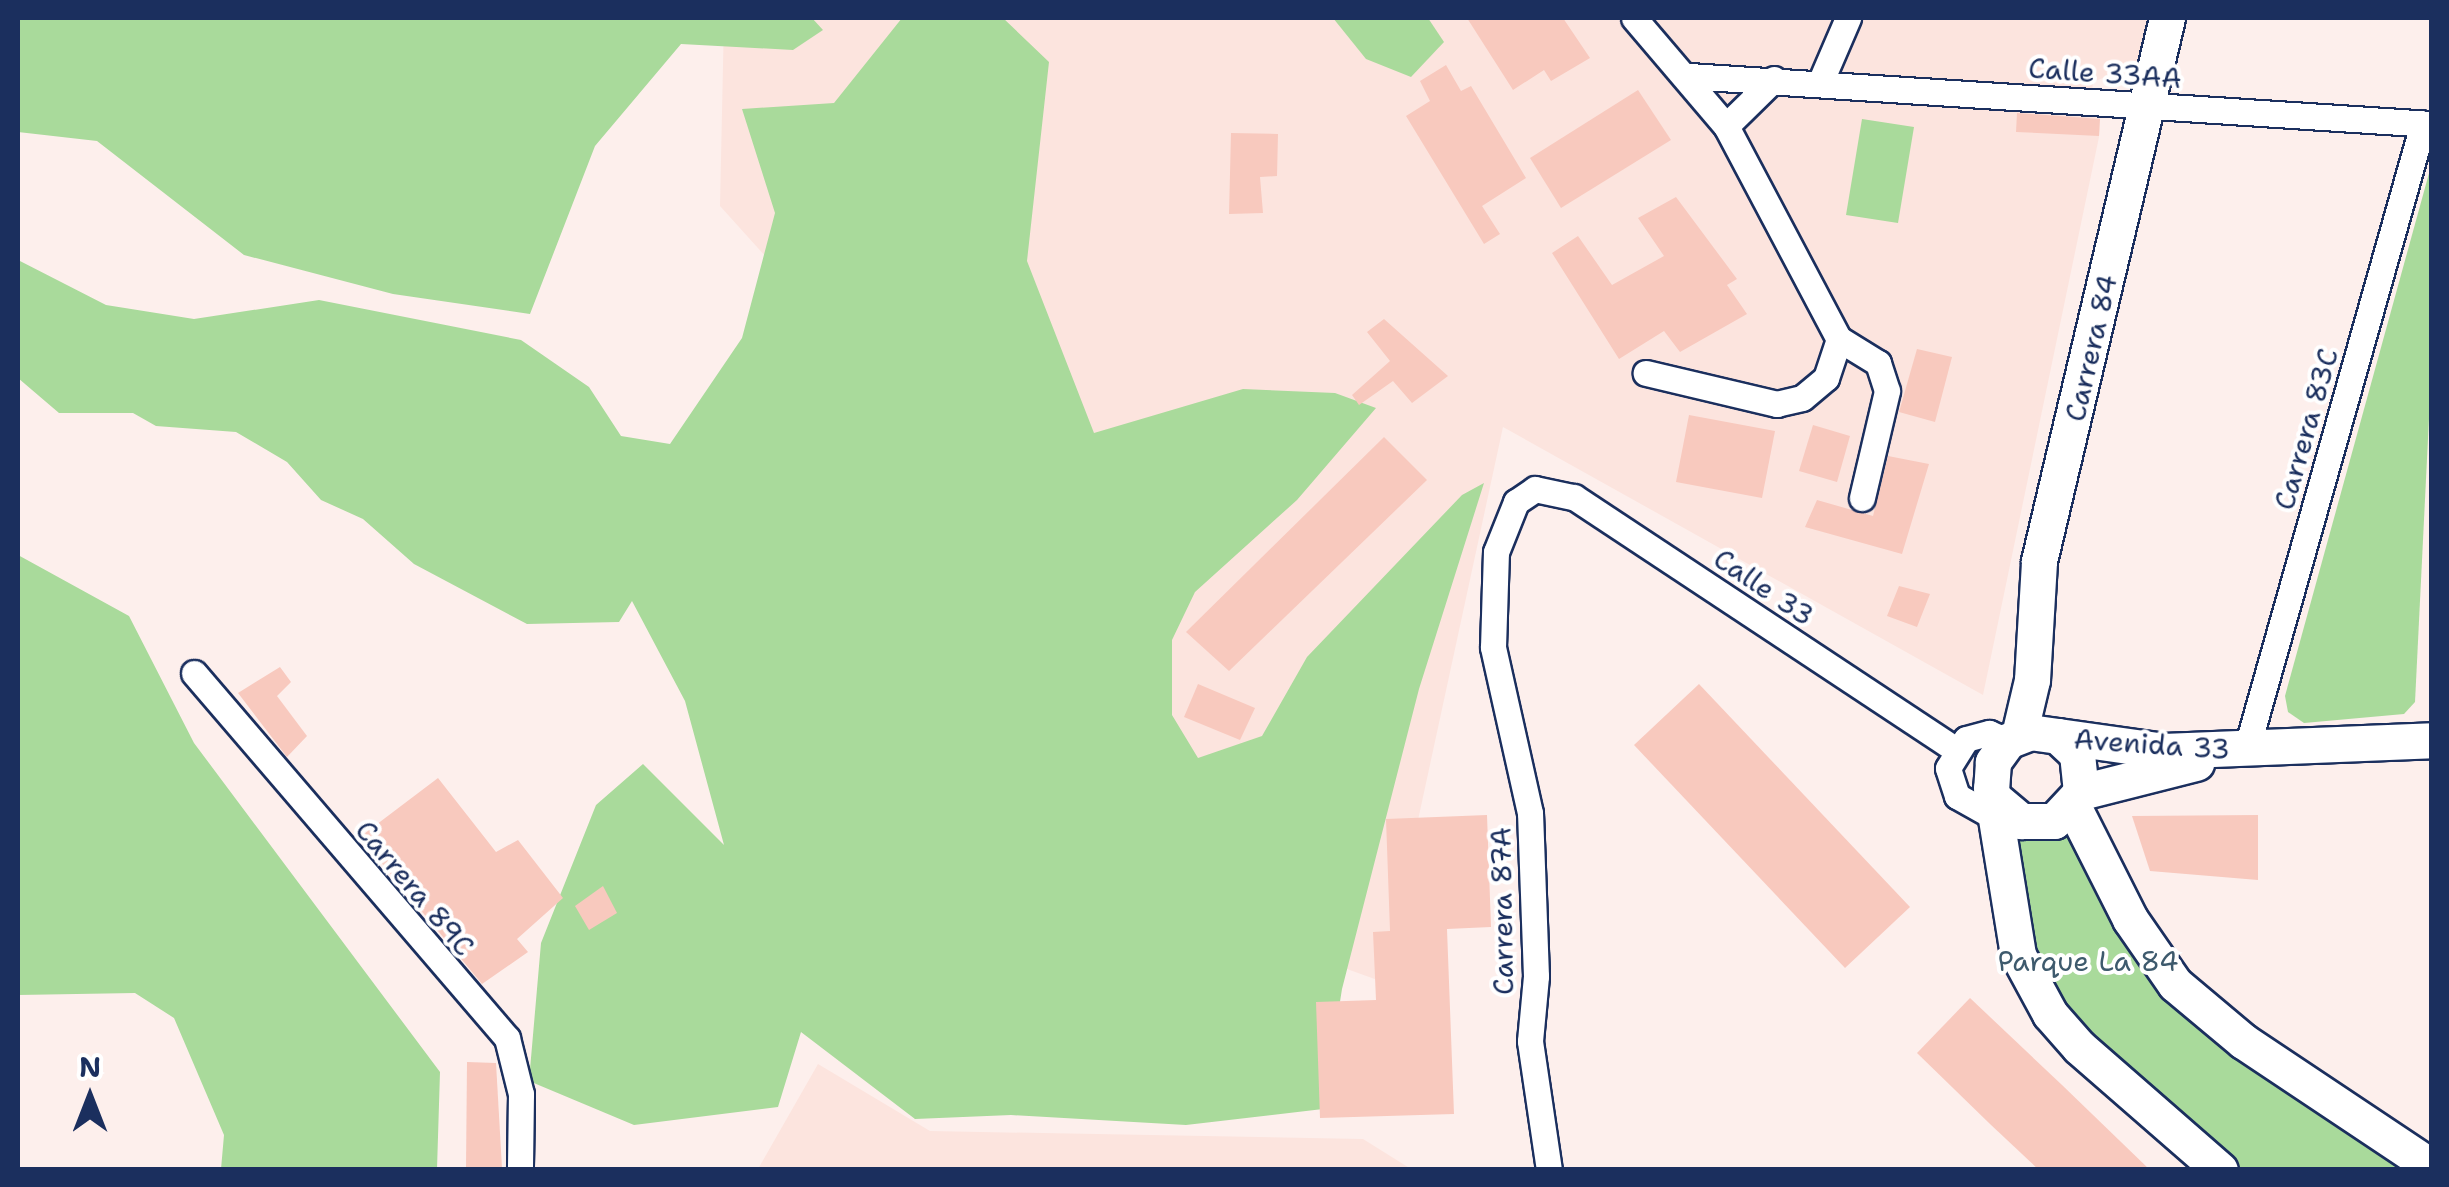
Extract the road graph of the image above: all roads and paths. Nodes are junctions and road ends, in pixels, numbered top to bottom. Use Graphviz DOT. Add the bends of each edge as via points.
graph roads {
  1 [pos="1634,18"];
  2 [pos="1848,18"];
  3 [pos="2167,18"];
  4 [pos="1689,76"];
  5 [pos="1774,80"];
  6 [pos="1820,83"];
  7 [pos="2148,107"];
  8 [pos="2428,124"];
  9 [pos="1726,126"];
  10 [pos="1838,339"];
  11 [pos="1646,372"];
  12 [pos="1535,489"];
  13 [pos="1862,498"];
  14 [pos="194,673"];
  15 [pos="2032,736"];
  16 [pos="2432,740"];
  17 [pos="1956,749"];
  18 [pos="2246,751"];
  19 [pos="2077,799"];
  20 [pos="1997,809"];
  21 [pos="2432,1167"];
  22 [pos="520,1170"];
  23 [pos="1549,1170"];
  24 [pos="2220,1170"];
  1 -- 4 [label="street"];
  2 -- 6 [label="street"];
  3 -- 7 [label="street, Carrera 84"];
  4 -- 5 [label="street, Calle 33AA"];
  4 -- 9 [label="street"];
  5 -- 6 [label="street, Calle 33AA"];
  5 -- 9 [label="street"];
  6 -- 7 [label="street, Calle 33AA"];
  7 -- 8 [label="street, Calle 33AA"];
  7 -- 15 [label="street, Carrera 84" via="2040,561"];
  8 -- 18 [label="street, Carrera 83C"];
  9 -- 10 [label="street"];
  10 -- 11 [label="street" via="1826,378 1802,398 1776,404"];
  10 -- 13 [label="street" via="1878,363 1886,391"];
  12 -- 17 [label="street, Calle 33" via="1556,489 1620,524"];
  12 -- 23 [label="street, Carrera 87A" via="1516,502 1496,552 1493,647 1530,812 1536,976 1530,1041"];
  14 -- 22 [label="street, Carrera 89C" via="507,1038 520,1094"];
  15 -- 17 [label="street" via="1977,734"];
  15 -- 18 [label="street, Avenida 33"];
  15 -- 19 [label="street" via="2082,766"];
  15 -- 20 [label="street" via="1990,774"];
  16 -- 18 [label="street, Avenida 33"];
  17 -- 20 [label="street" via="1952,787"];
  18 -- 19 [label="street, Avenida 33"];
  19 -- 20 [label="street" via="2033,824"];
  19 -- 21 [label="street" via="2130,919 2174,984 2243,1042"];
  20 -- 24 [label="street" via="2018,955 2050,1014"];
}
